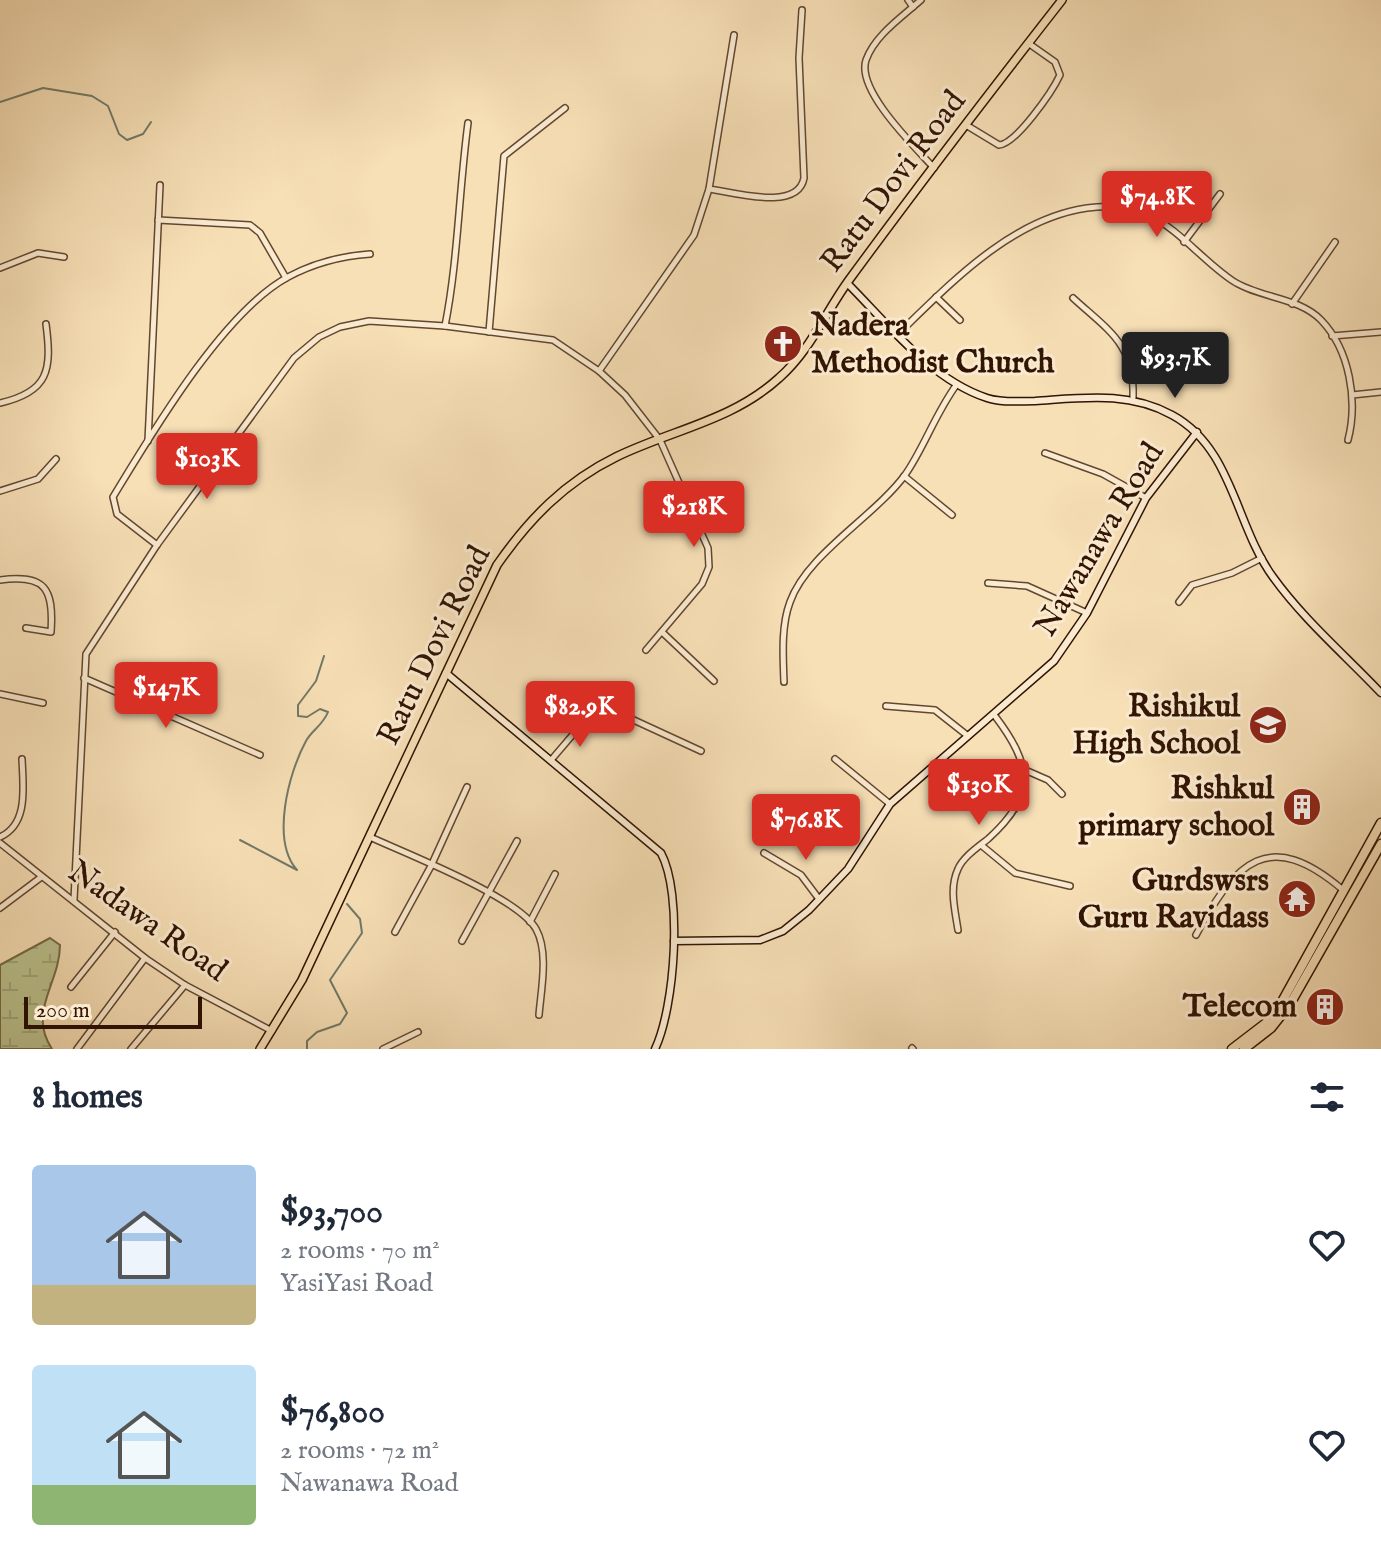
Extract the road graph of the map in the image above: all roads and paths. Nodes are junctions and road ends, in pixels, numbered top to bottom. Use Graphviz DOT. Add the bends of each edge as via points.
graph roads {
  1 [pos="908,0"];
  2 [pos="921,0"];
  3 [pos="1062,0"];
  4 [pos="913,7"];
  5 [pos="802,10"];
  6 [pos="734,35"];
  7 [pos="1028,43"];
  8 [pos="565,108"];
  9 [pos="468,123"];
  10 [pos="966,125"];
  11 [pos="934,168"];
  12 [pos="160,185"];
  13 [pos="709,189"];
  14 [pos="1220,194"];
  15 [pos="158,220"];
  16 [pos="1184,242"];
  17 [pos="1335,242"];
  18 [pos="370,254"];
  19 [pos="64,257"];
  20 [pos="0,268"];
  21 [pos="286,278"];
  22 [pos="847,283"];
  23 [pos="936,297"];
  24 [pos="1073,298"];
  25 [pos="1292,304"];
  26 [pos="960,320"];
  27 [pos="46,324"];
  28 [pos="445,326"];
  29 [pos="489,332"];
  30 [pos="1381,332"];
  31 [pos="898,334"];
  32 [pos="1332,336"];
  33 [pos="599,371"];
  34 [pos="957,384"];
  35 [pos="1381,392"];
  36 [pos="1352,395"];
  37 [pos="1133,398"];
  38 [pos="0,403"];
  39 [pos="1197,432"];
  40 [pos="660,440"];
  41 [pos="1348,440"];
  42 [pos="148,442"];
  43 [pos="1045,453"];
  44 [pos="56,459"];
  45 [pos="904,476"];
  46 [pos="0,491"];
  47 [pos="1146,498"];
  48 [pos="952,515"];
  49 [pos="157,545"];
  50 [pos="1262,558"];
  51 [pos="0,580"];
  52 [pos="988,583"];
  53 [pos="1179,602"];
  54 [pos="1087,613"];
  55 [pos="26,628"];
  56 [pos="662,632"];
  57 [pos="646,650"];
  58 [pos="446,673"];
  59 [pos="84,678"];
  60 [pos="714,681"];
  61 [pos="784,682"];
  62 [pos="1381,693"];
  63 [pos="0,694"];
  64 [pos="43,703"];
  65 [pos="886,706"];
  66 [pos="607,707"];
  67 [pos="995,716"];
  68 [pos="587,719"];
  69 [pos="968,736"];
  70 [pos="701,751"];
  71 [pos="260,755"];
  72 [pos="22,759"];
  73 [pos="552,759"];
  74 [pos="835,759"];
  75 [pos="1025,770"];
  76 [pos="467,787"];
  77 [pos="1062,794"];
  78 [pos="890,804"];
  79 [pos="1381,823"];
  80 [pos="370,837"];
  81 [pos="0,840"];
  82 [pos="517,841"];
  83 [pos="1381,844"];
  84 [pos="981,845"];
  85 [pos="764,853"];
  86 [pos="431,866"];
  87 [pos="555,874"];
  88 [pos="40,878"];
  89 [pos="1070,886"];
  90 [pos="1342,890"];
  91 [pos="489,894"];
  92 [pos="1350,897"];
  93 [pos="819,899"];
  94 [pos="74,900"];
  95 [pos="0,908"];
  96 [pos="530,922"];
  97 [pos="958,930"];
  98 [pos="115,932"];
  99 [pos="395,932"];
  100 [pos="1196,935"];
  101 [pos="462,941"];
  102 [pos="674,941"];
  103 [pos="145,958"];
  104 [pos="185,985"];
  105 [pos="71,987"];
  106 [pos="539,1015"];
  107 [pos="273,1032"];
  108 [pos="418,1032"];
  109 [pos="77,1049"];
  110 [pos="131,1049"];
  111 [pos="260,1049"];
  112 [pos="383,1049"];
  113 [pos="655,1049"];
  114 [pos="1232,1049"];
  115 [pos="1244,1049"];
  1 -- 4 [label="street"];
  2 -- 4 [label="street"];
  3 -- 7 [label="main road, Ratu Dovi Road"];
  4 -- 11 [label="street" via="872,50 865,76 880,106"];
  5 -- 13 [label="street" via="802,188 778,197"];
  6 -- 13 [label="street"];
  7 -- 10 [label="main road, Ratu Dovi Road"];
  7 -- 10 [label="street" via="1055,62 1060,75 1023,128 1011,142 999,145"];
  8 -- 29 [label="street" via="504,156"];
  9 -- 28 [label="street" via="452,305"];
  10 -- 11 [label="main road, Ratu Dovi Road"];
  11 -- 22 [label="main road, Ratu Dovi Road"];
  12 -- 15 [label="street"];
  13 -- 33 [label="street" via="694,235"];
  14 -- 16 [label="street"];
  15 -- 21 [label="street" via="250,225"];
  15 -- 42 [label="street"];
  16 -- 23 [label="street" via="1148,215 1122,207 1088,208 1030,226"];
  16 -- 25 [label="street" via="1234,282"];
  17 -- 25 [label="street"];
  18 -- 21 [label="street" via="343,256"];
  19 -- 20 [label="street" via="38,253"];
  21 -- 42 [label="street" via="220,340"];
  22 -- 31 [label="street"];
  22 -- 40 [label="main road, Ratu Dovi Road" via="810,343 778,379 724,415"];
  23 -- 26 [label="street"];
  23 -- 31 [label="street"];
  24 -- 37 [label="street" via="1126,348"];
  25 -- 32 [label="street" via="1320,319"];
  27 -- 38 [label="street" via="48,364 43,380 35,391"];
  28 -- 29 [label="street"];
  28 -- 49 [label="street" via="369,321 319,337 294,358"];
  29 -- 33 [label="street" via="553,340"];
  30 -- 32 [label="street"];
  31 -- 34 [label="street"];
  32 -- 36 [label="street" via="1346,363"];
  33 -- 40 [label="street"];
  34 -- 37 [label="street" via="1011,402"];
  34 -- 45 [label="street"];
  35 -- 36 [label="street"];
  36 -- 41 [label="street"];
  37 -- 39 [label="street"];
  39 -- 47 [label="street, Nawanawa Road"];
  39 -- 50 [label="street" via="1222,468"];
  40 -- 56 [label="street" via="710,559 702,584"];
  40 -- 58 [label="main road, Ratu Dovi Road" via="588,472 536,514 497,565"];
  42 -- 49 [label="street" via="113,497 113,507"];
  43 -- 47 [label="street" via="1103,474"];
  44 -- 46 [label="street" via="38,479"];
  45 -- 48 [label="street"];
  45 -- 61 [label="street" via="793,594"];
  47 -- 54 [label="street, Nawanawa Road"];
  49 -- 59 [label="street" via="96,634 86,654"];
  50 -- 53 [label="street" via="1198,581"];
  50 -- 62 [label="street" via="1273,577"];
  51 -- 55 [label="street" via="26,576 40,583 50,598 51,632"];
  52 -- 54 [label="street" via="1027,586"];
  54 -- 67 [label="street, Nawanawa Road" via="1054,661"];
  56 -- 57 [label="street"];
  56 -- 60 [label="street"];
  58 -- 73 [label="street"];
  58 -- 80 [label="main road, Ratu Dovi Road"];
  59 -- 71 [label="street"];
  59 -- 94 [label="street"];
  63 -- 64 [label="street"];
  65 -- 69 [label="street" via="935,710"];
  66 -- 68 [label="street"];
  66 -- 68 [label="street" via="597,704"];
  66 -- 70 [label="street"];
  67 -- 69 [label="street, Nawanawa Road"];
  67 -- 75 [label="street" via="1019,750"];
  68 -- 73 [label="street"];
  69 -- 78 [label="street, Nawanawa Road"];
  72 -- 81 [label="street" via="19,818"];
  73 -- 102 [label="street" via="661,853 672,882"];
  74 -- 78 [label="street"];
  75 -- 77 [label="street" via="1048,780"];
  75 -- 84 [label="street" via="1017,806"];
  76 -- 86 [label="street"];
  78 -- 93 [label="street, Nawanawa Road" via="848,869"];
  79 -- 90 [label="highway"];
  80 -- 86 [label="street"];
  80 -- 107 [label="main road, Ratu Dovi Road"];
  81 -- 88 [label="street, Nadawa Road"];
  82 -- 91 [label="street"];
  83 -- 92 [label="highway"];
  84 -- 89 [label="street" via="1015,873"];
  84 -- 97 [label="street" via="960,864 953,881"];
  85 -- 93 [label="street" via="801,875"];
  86 -- 91 [label="street"];
  86 -- 99 [label="street"];
  87 -- 96 [label="street"];
  88 -- 94 [label="street, Nadawa Road"];
  88 -- 95 [label="street"];
  90 -- 92 [label="street"];
  90 -- 100 [label="street" via="1305,861 1278,856 1257,862 1234,873"];
  90 -- 114 [label="highway" via="1283,1000 1266,1023"];
  91 -- 96 [label="street"];
  91 -- 101 [label="street"];
  92 -- 115 [label="highway" via="1290,1004"];
  93 -- 102 [label="street, Nawanawa Road" via="783,931 760,940"];
  94 -- 98 [label="street, Nadawa Road"];
  96 -- 106 [label="street" via="541,942"];
  98 -- 103 [label="street, Nadawa Road"];
  98 -- 105 [label="street"];
  102 -- 113 [label="street" via="666,1015"];
  103 -- 104 [label="street, Nadawa Road"];
  103 -- 109 [label="street"];
  104 -- 107 [label="street, Nadawa Road"];
  104 -- 110 [label="street"];
  107 -- 111 [label="main road, Ratu Dovi Road"];
  108 -- 112 [label="street"];
}
